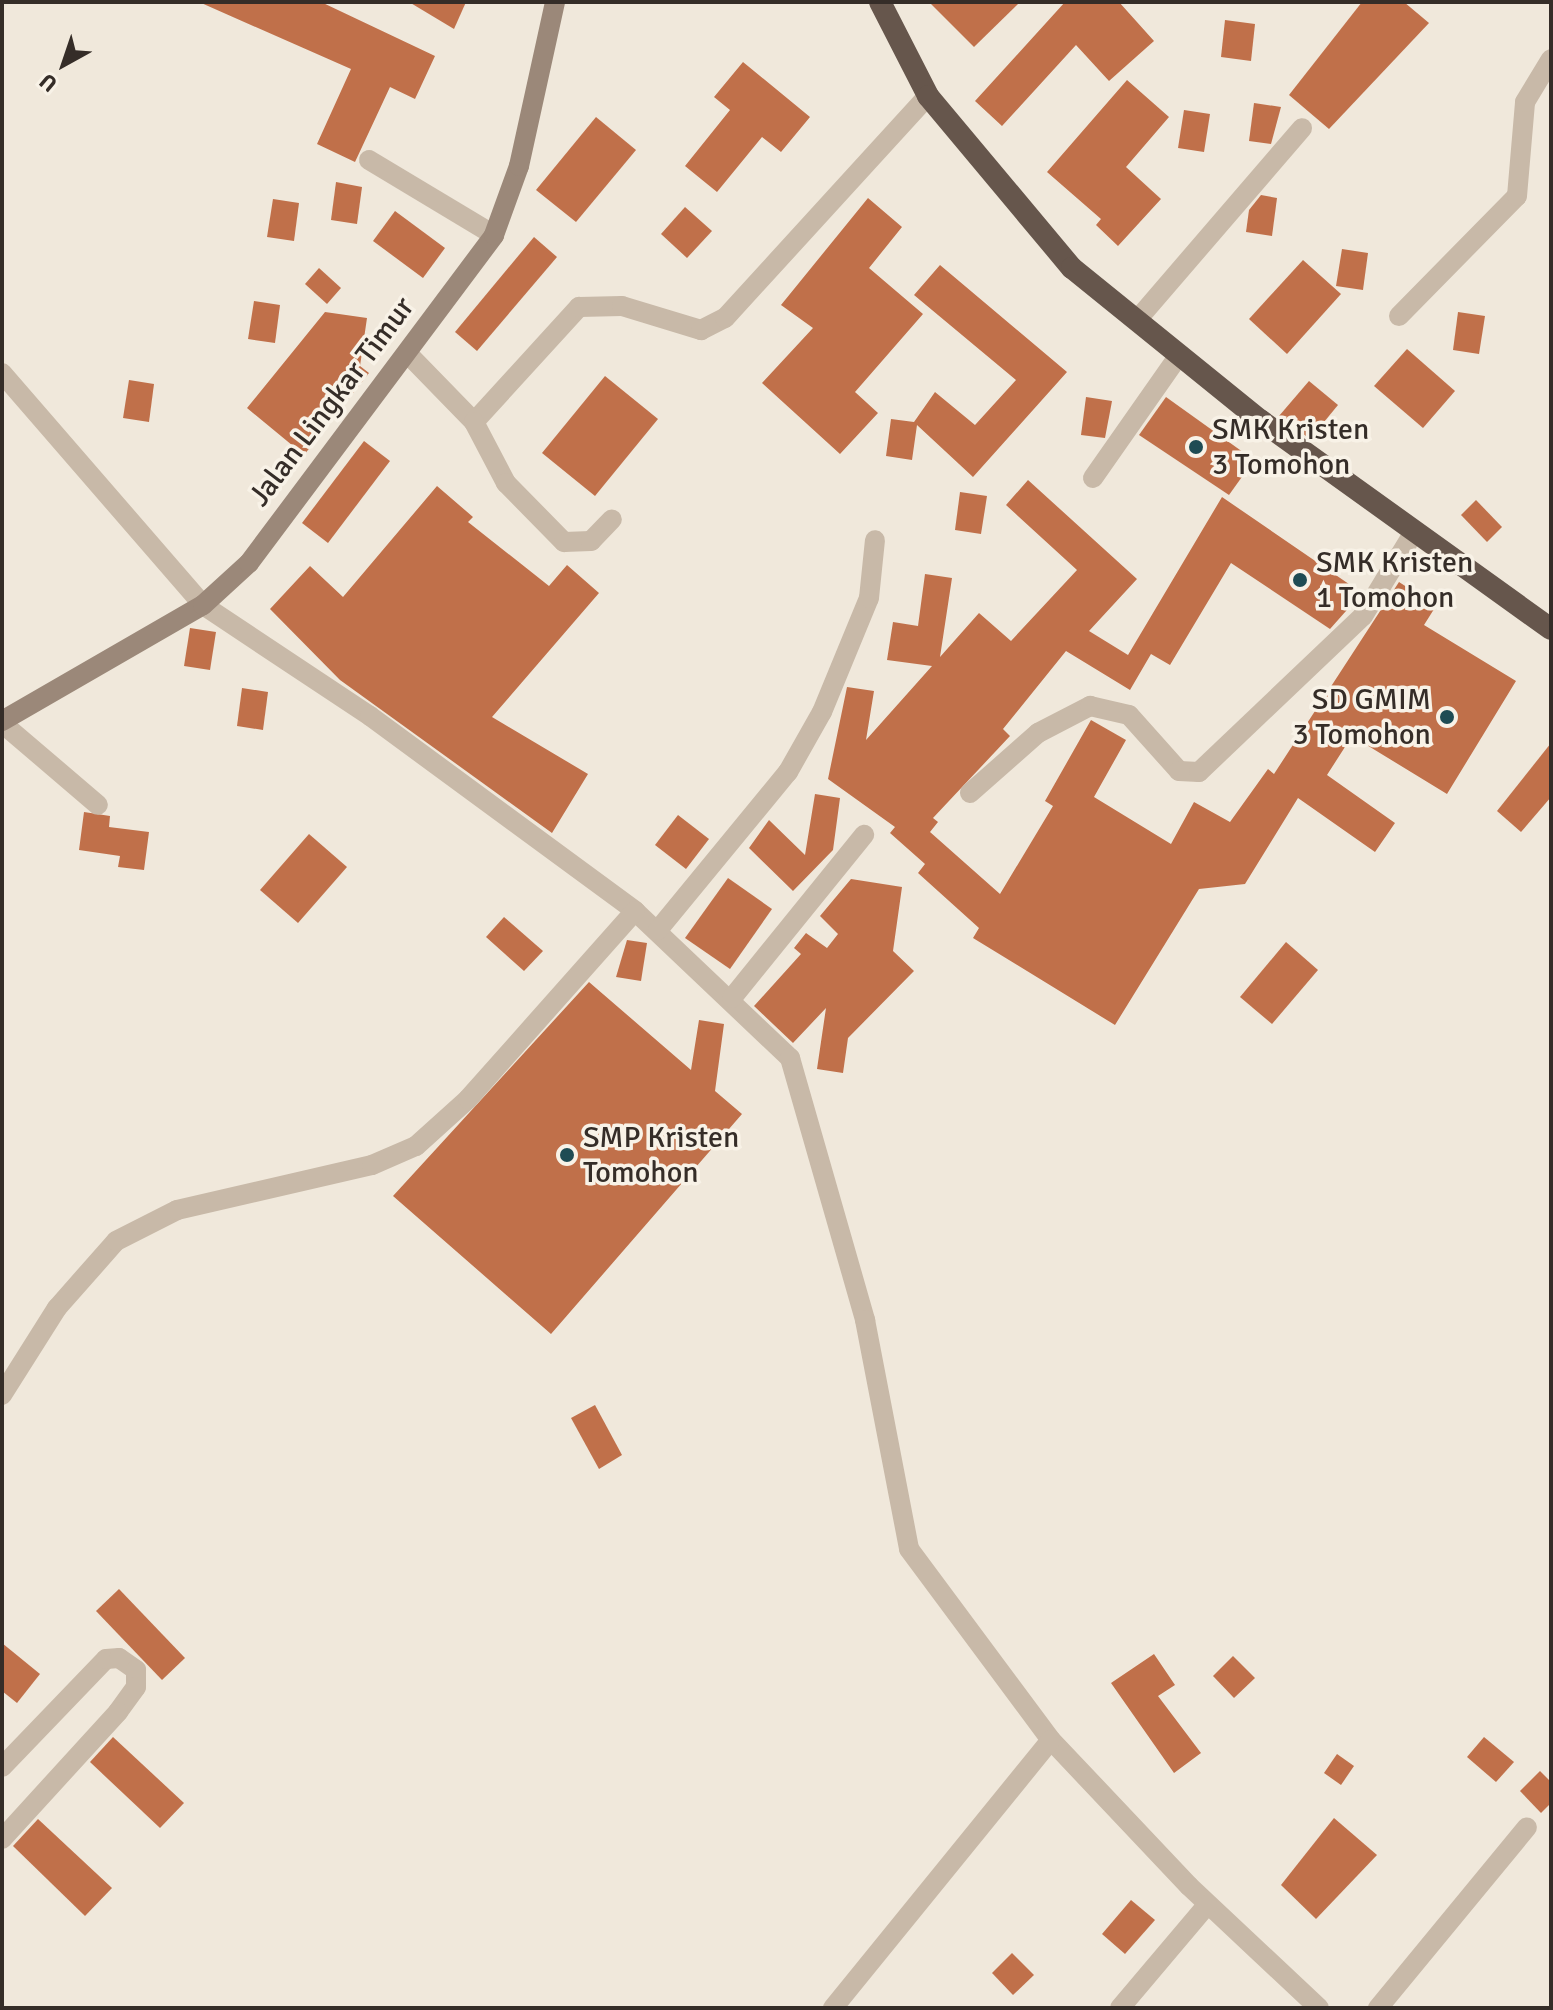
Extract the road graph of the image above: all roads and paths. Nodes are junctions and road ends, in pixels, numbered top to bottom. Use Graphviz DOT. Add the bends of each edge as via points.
graph roads {
  1 [pos="555,2"];
  2 [pos="880,2"];
  3 [pos="1551,59"];
  4 [pos="928,96"];
  5 [pos="1302,128"];
  6 [pos="369,160"];
  7 [pos="494,235"];
  8 [pos="1399,316"];
  9 [pos="1137,320"];
  10 [pos="407,353"];
  11 [pos="1179,355"];
  12 [pos="2,373"];
  13 [pos="474,422"];
  14 [pos="1093,478"];
  15 [pos="612,519"];
  16 [pos="1414,532"];
  17 [pos="875,540"];
  18 [pos="203,605"];
  19 [pos="1551,629"];
  20 [pos="2,722"];
  21 [pos="970,793"];
  22 [pos="98,805"];
  23 [pos="864,835"];
  24 [pos="635,911"];
  25 [pos="658,930"];
  26 [pos="732,998"];
  27 [pos="2,1395"];
  28 [pos="1051,1740"];
  29 [pos="2,1767"];
  30 [pos="1527,1827"];
  31 [pos="2,1839"];
  32 [pos="1207,1905"];
  33 [pos="833,2008"];
  34 [pos="1120,2008"];
  35 [pos="1319,2008"];
  36 [pos="1378,2008"];
  1 -- 7 [label="main road, Jalan Lingkar Timur" via="519,166"];
  2 -- 4 [label="highway"];
  3 -- 8 [label="street" via="1525,102 1517,196"];
  4 -- 9 [label="highway" via="1072,268"];
  4 -- 13 [label="street" via="725,318 701,330 622,306 579,307 484,419"];
  5 -- 9 [label="street"];
  6 -- 7 [label="street"];
  7 -- 10 [label="main road, Jalan Lingkar Timur"];
  9 -- 11 [label="highway"];
  10 -- 13 [label="street"];
  10 -- 18 [label="main road, Jalan Lingkar Timur" via="249,563"];
  11 -- 14 [label="street"];
  11 -- 16 [label="highway"];
  12 -- 18 [label="street"];
  13 -- 15 [label="street" via="506,483 564,542 591,541"];
  16 -- 19 [label="highway"];
  16 -- 21 [label="street" via="1356,624 1199,772 1179,771 1129,715 1090,706 1038,733"];
  17 -- 25 [label="street" via="869,598 822,712 788,772"];
  18 -- 20 [label="main road, Jalan Lingkar Timur"];
  18 -- 24 [label="street" via="370,716"];
  20 -- 22 [label="street"];
  23 -- 26 [label="street"];
  24 -- 25 [label="street"];
  24 -- 27 [label="street" via="468,1099 416,1146 372,1165 177,1210 116,1241 57,1308"];
  25 -- 26 [label="street"];
  26 -- 28 [label="street" via="790,1058 865,1320 898,1525 909,1549"];
  28 -- 32 [label="street"];
  28 -- 33 [label="street"];
  29 -- 31 [label="street" via="106,1659 119,1658 136,1670 136,1687 118,1712"];
  30 -- 36 [label="street"];
  32 -- 34 [label="street"];
  32 -- 35 [label="street"];
}
